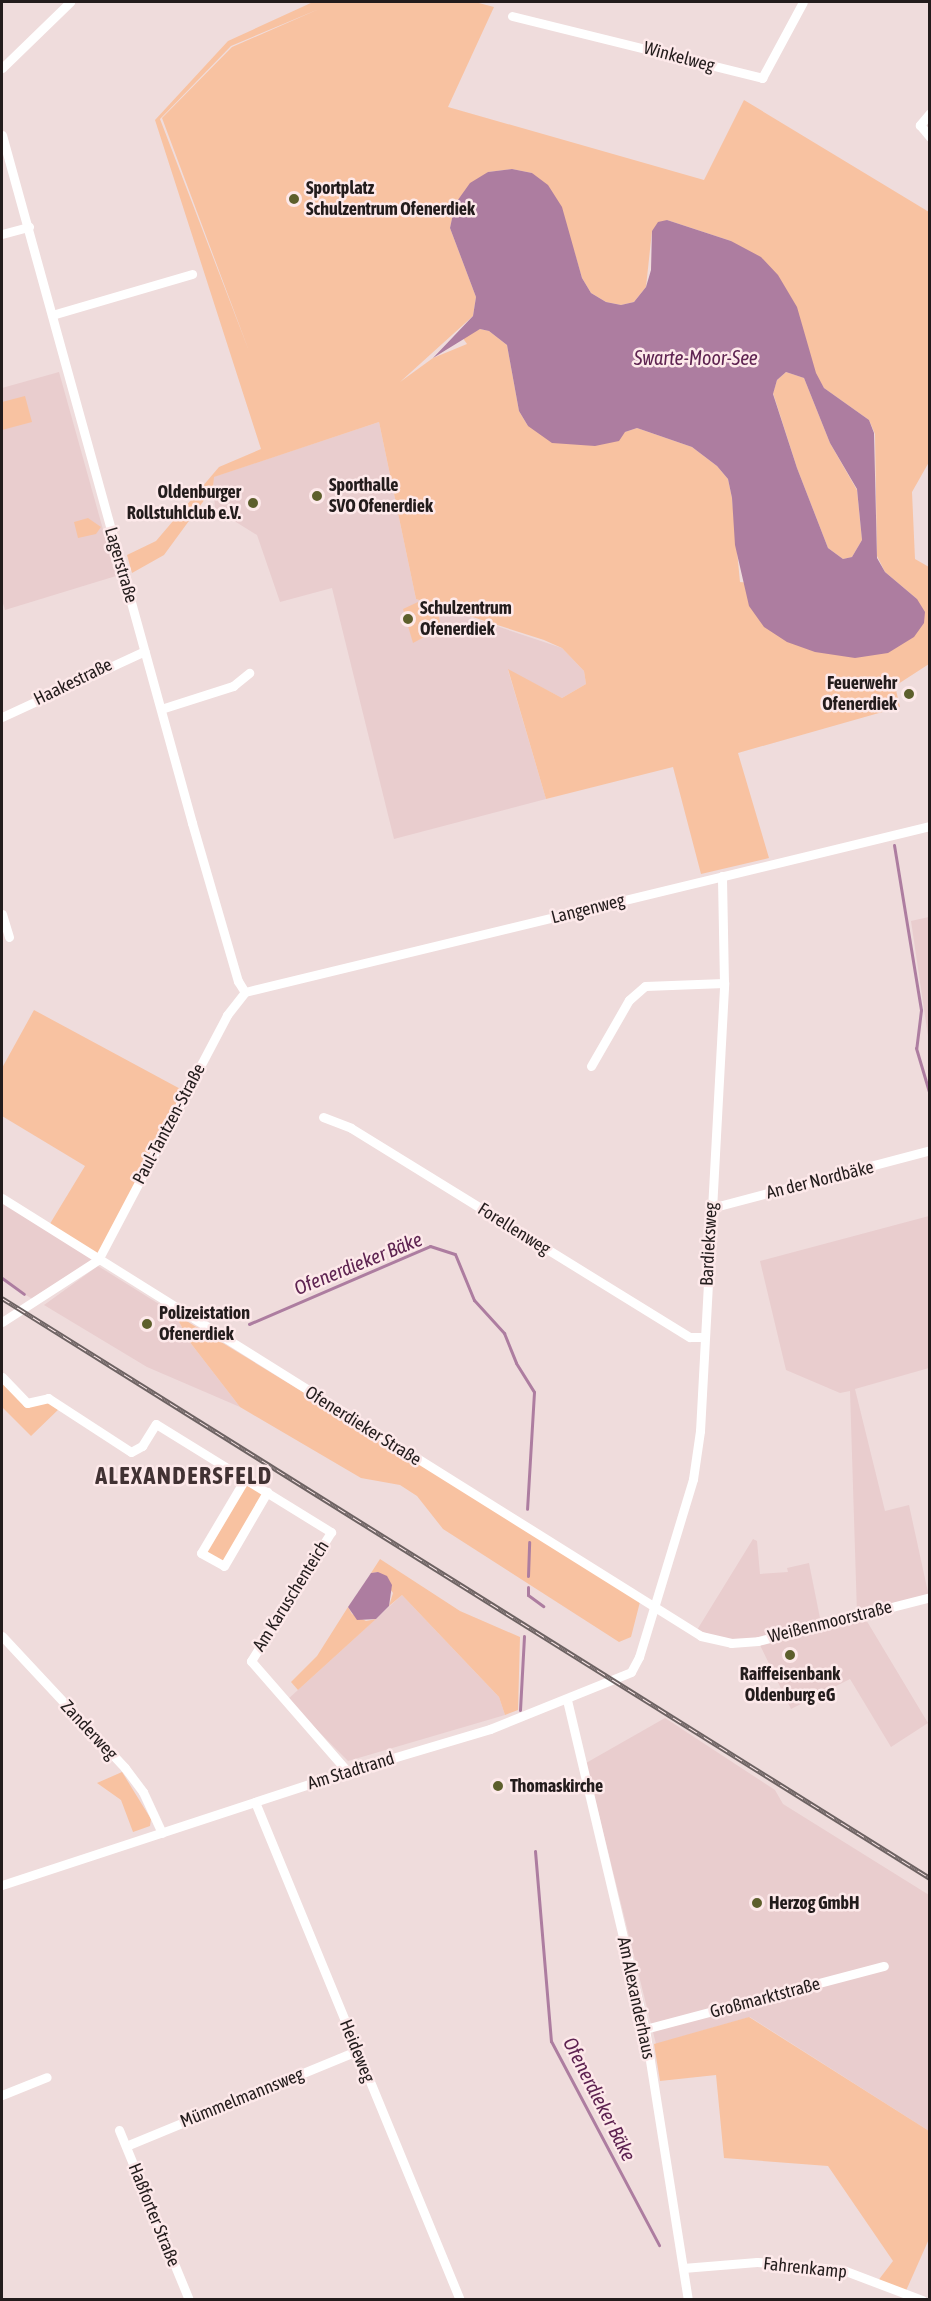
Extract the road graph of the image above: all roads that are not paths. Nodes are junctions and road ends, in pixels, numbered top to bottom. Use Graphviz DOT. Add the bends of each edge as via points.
graph roads {
  1 [pos="70,2"];
  2 [pos="803,2"];
  3 [pos="512,16"];
  4 [pos="2,68"];
  5 [pos="930,113"];
  6 [pos="2,135"];
  7 [pos="930,137"];
  8 [pos="29,227"];
  9 [pos="2,234"];
  10 [pos="192,274"];
  11 [pos="52,315"];
  12 [pos="145,651"];
  13 [pos="249,674"];
  14 [pos="161,709"];
  15 [pos="2,717"];
  16 [pos="930,826"];
  17 [pos="722,876"];
  18 [pos="2,914"];
  19 [pos="9,937"];
  20 [pos="724,983"];
  21 [pos="245,992"];
  22 [pos="591,1066"];
  23 [pos="323,1117"];
  24 [pos="930,1150"];
  25 [pos="2,1198"];
  26 [pos="711,1208"];
  27 [pos="98,1260"];
  28 [pos="2,1322"];
  29 [pos="704,1337"];
  30 [pos="2,1377"];
  31 [pos="245,1479"];
  32 [pos="267,1492"];
  33 [pos="930,1597"];
  34 [pos="651,1606"];
  35 [pos="2,1636"];
  36 [pos="731,1643"];
  37 [pos="567,1700"];
  38 [pos="347,1771"];
  39 [pos="255,1802"];
  40 [pos="162,1833"];
  41 [pos="2,1885"];
  42 [pos="884,1966"];
  43 [pos="645,2029"];
  44 [pos="357,2051"];
  45 [pos="47,2077"];
  46 [pos="2,2095"];
  47 [pos="119,2130"];
  48 [pos="126,2146"];
  49 [pos="683,2268"];
  50 [pos="189,2300"];
  51 [pos="460,2300"];
  52 [pos="688,2300"];
  53 [pos="922,2300"];
  1 -- 4 [label="street"];
  2 -- 3 [label="street, Winkelweg" via="762,78"];
  5 -- 7 [label="street" via="920,125"];
  6 -- 8 [label="street, Lagerstraße"];
  8 -- 9 [label="street"];
  8 -- 11 [label="street, Lagerstraße"];
  10 -- 11 [label="street"];
  11 -- 12 [label="street, Lagerstraße"];
  12 -- 14 [label="street, Lagerstraße"];
  12 -- 15 [label="street, Haakestraße"];
  13 -- 14 [label="street" via="233,686"];
  14 -- 21 [label="street, Lagerstraße" via="227,945"];
  16 -- 17 [label="street, Langenweg"];
  17 -- 20 [label="street, Bardieksweg"];
  17 -- 21 [label="street, Langenweg"];
  18 -- 19 [label="street"];
  20 -- 22 [label="street" via="645,986 629,1000"];
  20 -- 26 [label="street, Bardieksweg"];
  21 -- 27 [label="street, Paul-Tantzen-Straße" via="226,1015"];
  23 -- 29 [label="street, Forellenweg" via="351,1128 690,1337"];
  24 -- 26 [label="street, An der Nordbäke"];
  25 -- 27 [label="street, Ofenerdieker Straße"];
  26 -- 29 [label="street, Bardieksweg"];
  27 -- 28 [label="street"];
  27 -- 34 [label="street, Ofenerdieker Straße"];
  29 -- 34 [label="street, Bardieksweg" via="700,1431 693,1479"];
  30 -- 31 [label="street, Am Karuschenteich" via="27,1403 48,1398 131,1452 142,1446 156,1424"];
  31 -- 32 [label="street, Am Karuschenteich"];
  31 -- 32 [label="street" via="201,1553 224,1566"];
  32 -- 38 [label="street, Am Karuschenteich" via="331,1532 251,1661"];
  33 -- 36 [label="street, Weißenmoorstraße" via="758,1641"];
  34 -- 36 [label="street, Ofenerdieker Straße" via="701,1636"];
  34 -- 37 [label="street, Am Stadtrand" via="639,1657 631,1672"];
  35 -- 40 [label="street, Zanderweg" via="125,1768 143,1792"];
  37 -- 38 [label="street, Am Stadtrand" via="451,1742"];
  37 -- 43 [label="street, Am Alexanderhaus"];
  38 -- 39 [label="street, Am Stadtrand"];
  39 -- 40 [label="street, Am Stadtrand"];
  39 -- 44 [label="street, Heideweg"];
  40 -- 41 [label="street, Am Stadtrand"];
  42 -- 43 [label="street, Großmarktstraße"];
  43 -- 49 [label="street, Am Alexanderhaus"];
  44 -- 48 [label="street, Mümmelmannsweg"];
  44 -- 51 [label="street, Heideweg"];
  45 -- 46 [label="street"];
  47 -- 48 [label="street, Haßforter Straße"];
  48 -- 50 [label="street, Haßforter Straße"];
  49 -- 52 [label="street, Am Alexanderhaus"];
  49 -- 53 [label="street, Fahrenkamp" via="757,2262 843,2270"];
}
